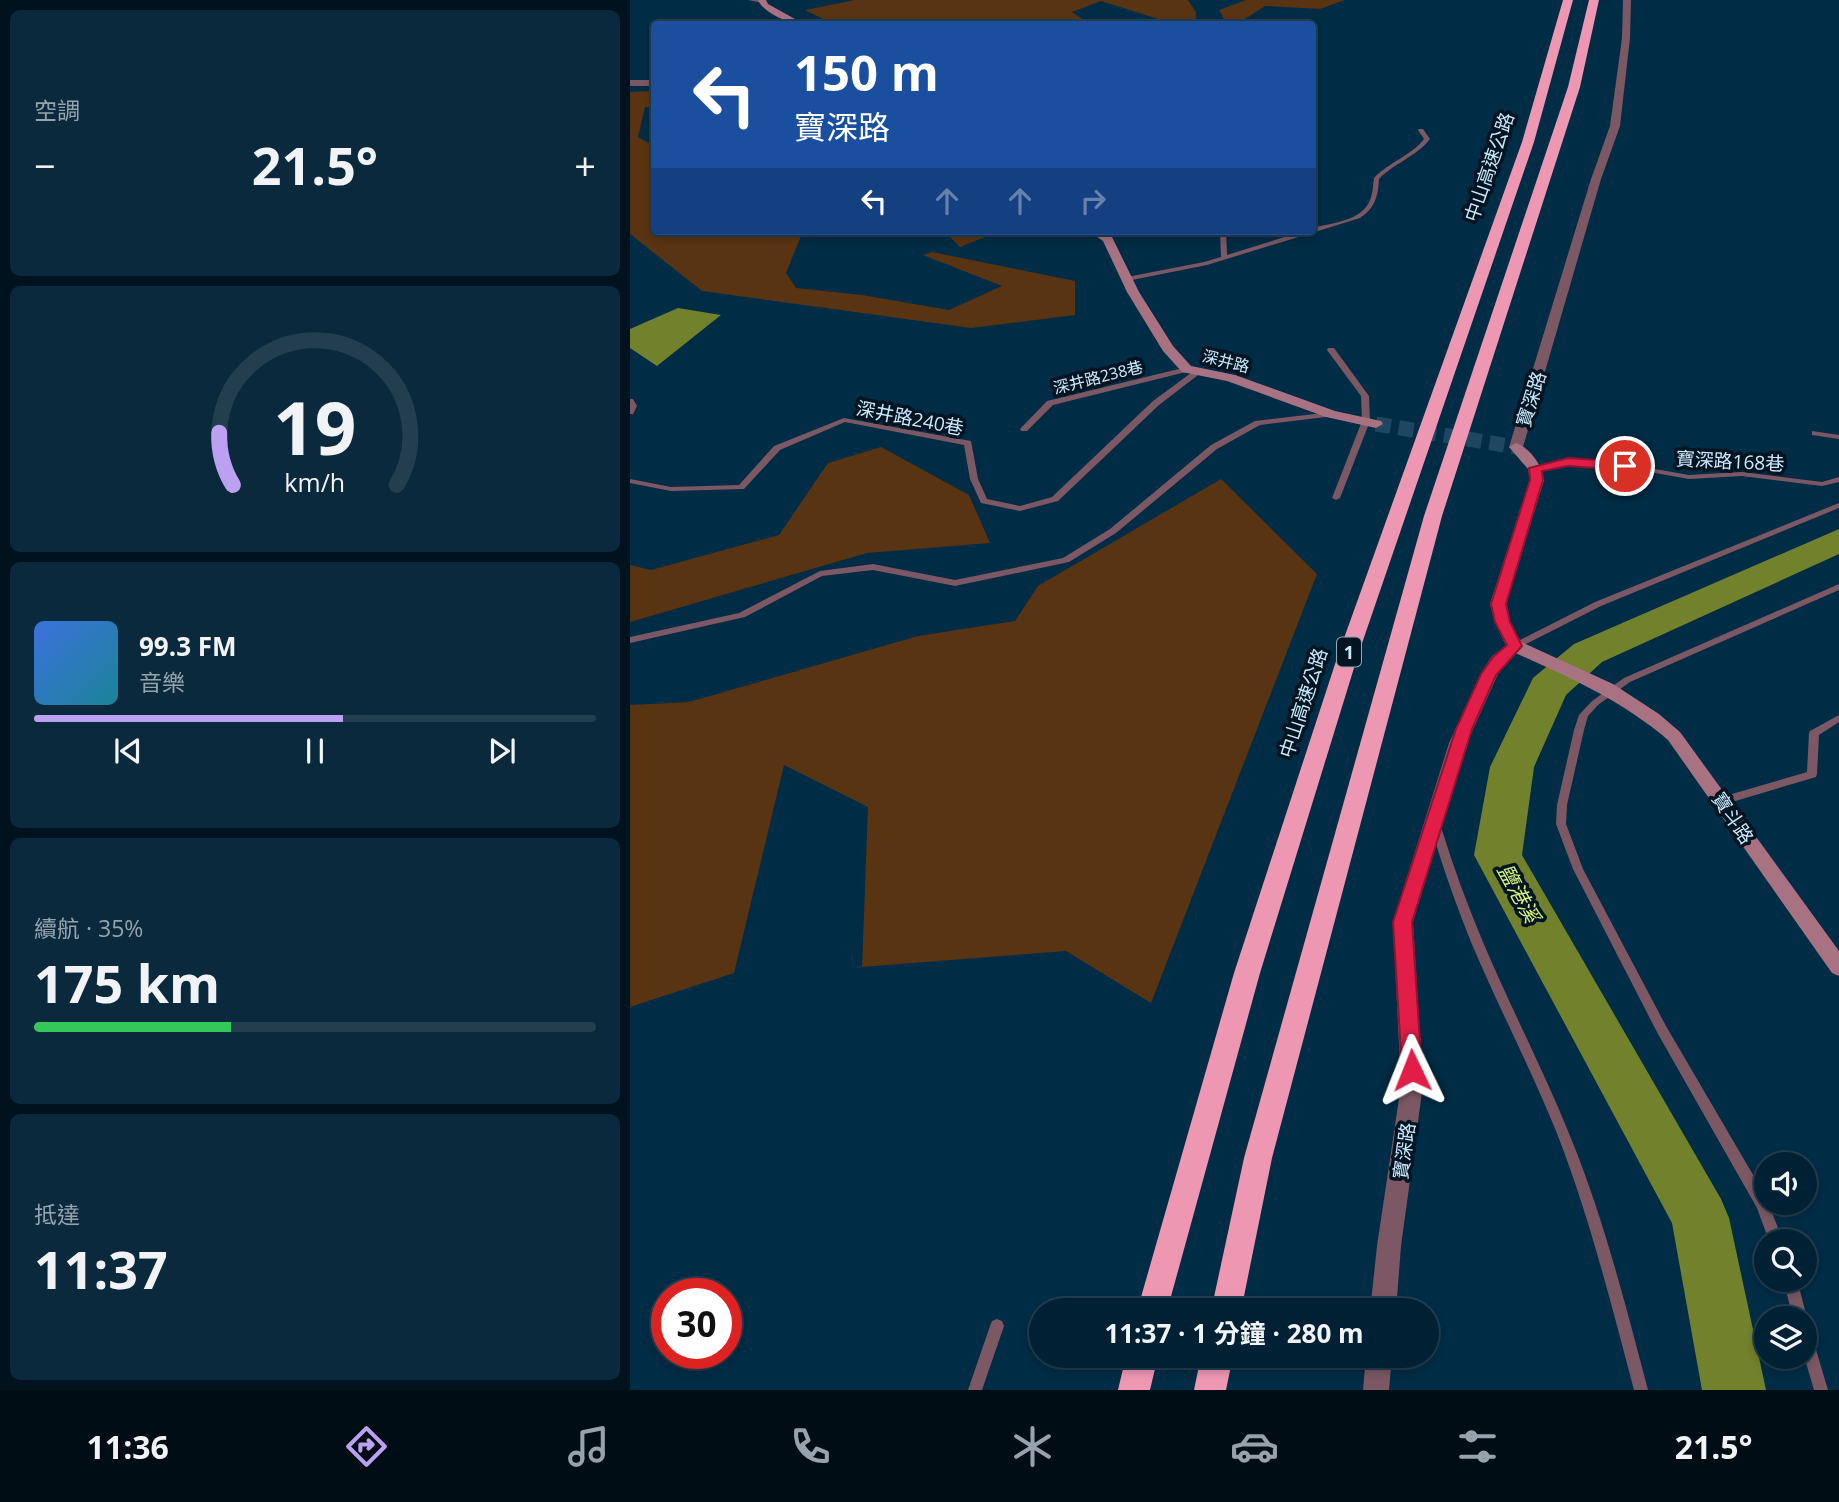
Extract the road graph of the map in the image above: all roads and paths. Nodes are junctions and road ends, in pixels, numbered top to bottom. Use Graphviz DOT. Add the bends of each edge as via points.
graph roads {
  1 [pos="750,0"];
  2 [pos="1569,0"];
  3 [pos="1594,0"];
  4 [pos="1627,0"];
  5 [pos="763,1"];
  6 [pos="793,21"];
  7 [pos="630,83"];
  8 [pos="651,83"];
  9 [pos="1421,130"];
  10 [pos="1316,229"];
  11 [pos="1102,235"];
  12 [pos="1223,235"];
  13 [pos="1298,235"];
  14 [pos="1224,258"];
  15 [pos="1127,279"];
  16 [pos="1331,350"];
  17 [pos="1193,371"];
  18 [pos="630,401"];
  19 [pos="630,412"];
  20 [pos="1331,414"];
  21 [pos="1371,423"];
  22 [pos="1024,429"];
  23 [pos="1815,433"];
  24 [pos="1839,437"];
  25 [pos="1535,468"];
  26 [pos="1839,478"];
  27 [pos="630,481"];
  28 [pos="1336,498"];
  29 [pos="1839,505"];
  30 [pos="1839,587"];
  31 [pos="630,639"];
  32 [pos="1515,646"];
  33 [pos="1610,689"];
  34 [pos="1839,718"];
  35 [pos="1722,801"];
  36 [pos="1434,820"];
  37 [pos="1839,967"];
  38 [pos="1772,1229"];
  39 [pos="1156,1298"];
  40 [pos="1229,1298"];
  41 [pos="1384,1298"];
  42 [pos="997,1326"];
  43 [pos="1139,1368"];
  44 [pos="1215,1368"];
  45 [pos="1379,1368"];
  46 [pos="1815,1369"];
  47 [pos="975,1390"];
  48 [pos="1133,1390"];
  49 [pos="1210,1390"];
  50 [pos="1376,1390"];
  51 [pos="1641,1390"];
  52 [pos="1821,1390"];
  1 -- 5 [label="lane"];
  2 -- 39 [label="highway, 中山高速公路 / 1" via="1528,142 1348,655 1247,973"];
  3 -- 40 [label="highway" via="1574,87 1433,516 1258,1158"];
  4 -- 25 [label="street, 寶深路" via="1615,126 1517,447"];
  5 -- 6 [label="street"];
  7 -- 8 [label="street"];
  9 -- 10 [label="lane" via="1427,139 1420,150 1387,166 1376,179 1378,199 1373,207"];
  11 -- 15 [label="street, 深井路" via="1108,239"];
  12 -- 14 [label="lane"];
  13 -- 14 [label="lane"];
  14 -- 15 [label="lane"];
  15 -- 17 [label="street, 深井路" via="1168,348"];
  16 -- 21 [label="lane" via="1366,396"];
  17 -- 20 [label="street, 深井路" via="1230,378"];
  17 -- 22 [label="lane, 深井路238巷" via="1050,403"];
  17 -- 27 [label="lane, 深井路240巷" via="1055,499 1020,509 984,501 974,479 968,443 844,420 777,448 740,487 671,489"];
  18 -- 19 [label="lane"];
  20 -- 21 [label="street, 深井路"];
  20 -- 31 [label="lane" via="1258,423 1214,447 1113,531 1066,560 955,583 873,567 820,574 742,615"];
  21 -- 28 [label="lane"];
  23 -- 24 [label="lane"];
  25 -- 26 [label="lane, 寶深路168巷" via="1604,462 1689,477 1742,474 1822,484"];
  25 -- 32 [label="street" via="1537,480 1499,604 1502,622"];
  29 -- 32 [label="lane" via="1598,604"];
  30 -- 33 [label="lane"];
  32 -- 33 [label="street, 寶斗路"];
  32 -- 36 [label="street, 寶深路" via="1489,674 1458,743"];
  33 -- 35 [label="street, 寶斗路" via="1674,736"];
  33 -- 38 [label="lane" via="1584,715 1561,824 1591,894 1662,1030 1763,1205"];
  34 -- 35 [label="lane" via="1814,733 1812,774"];
  35 -- 37 [label="street, 寶斗路"];
  36 -- 41 [label="street, 寶深路" via="1403,922 1412,1085"];
  36 -- 51 [label="lane" via="1451,881 1478,949 1563,1133 1604,1252"];
  42 -- 47 [label="lane"];
  43 -- 48 [label="highway"];
  44 -- 49 [label="highway"];
  45 -- 50 [label="street"];
  46 -- 52 [label="lane"];
}
